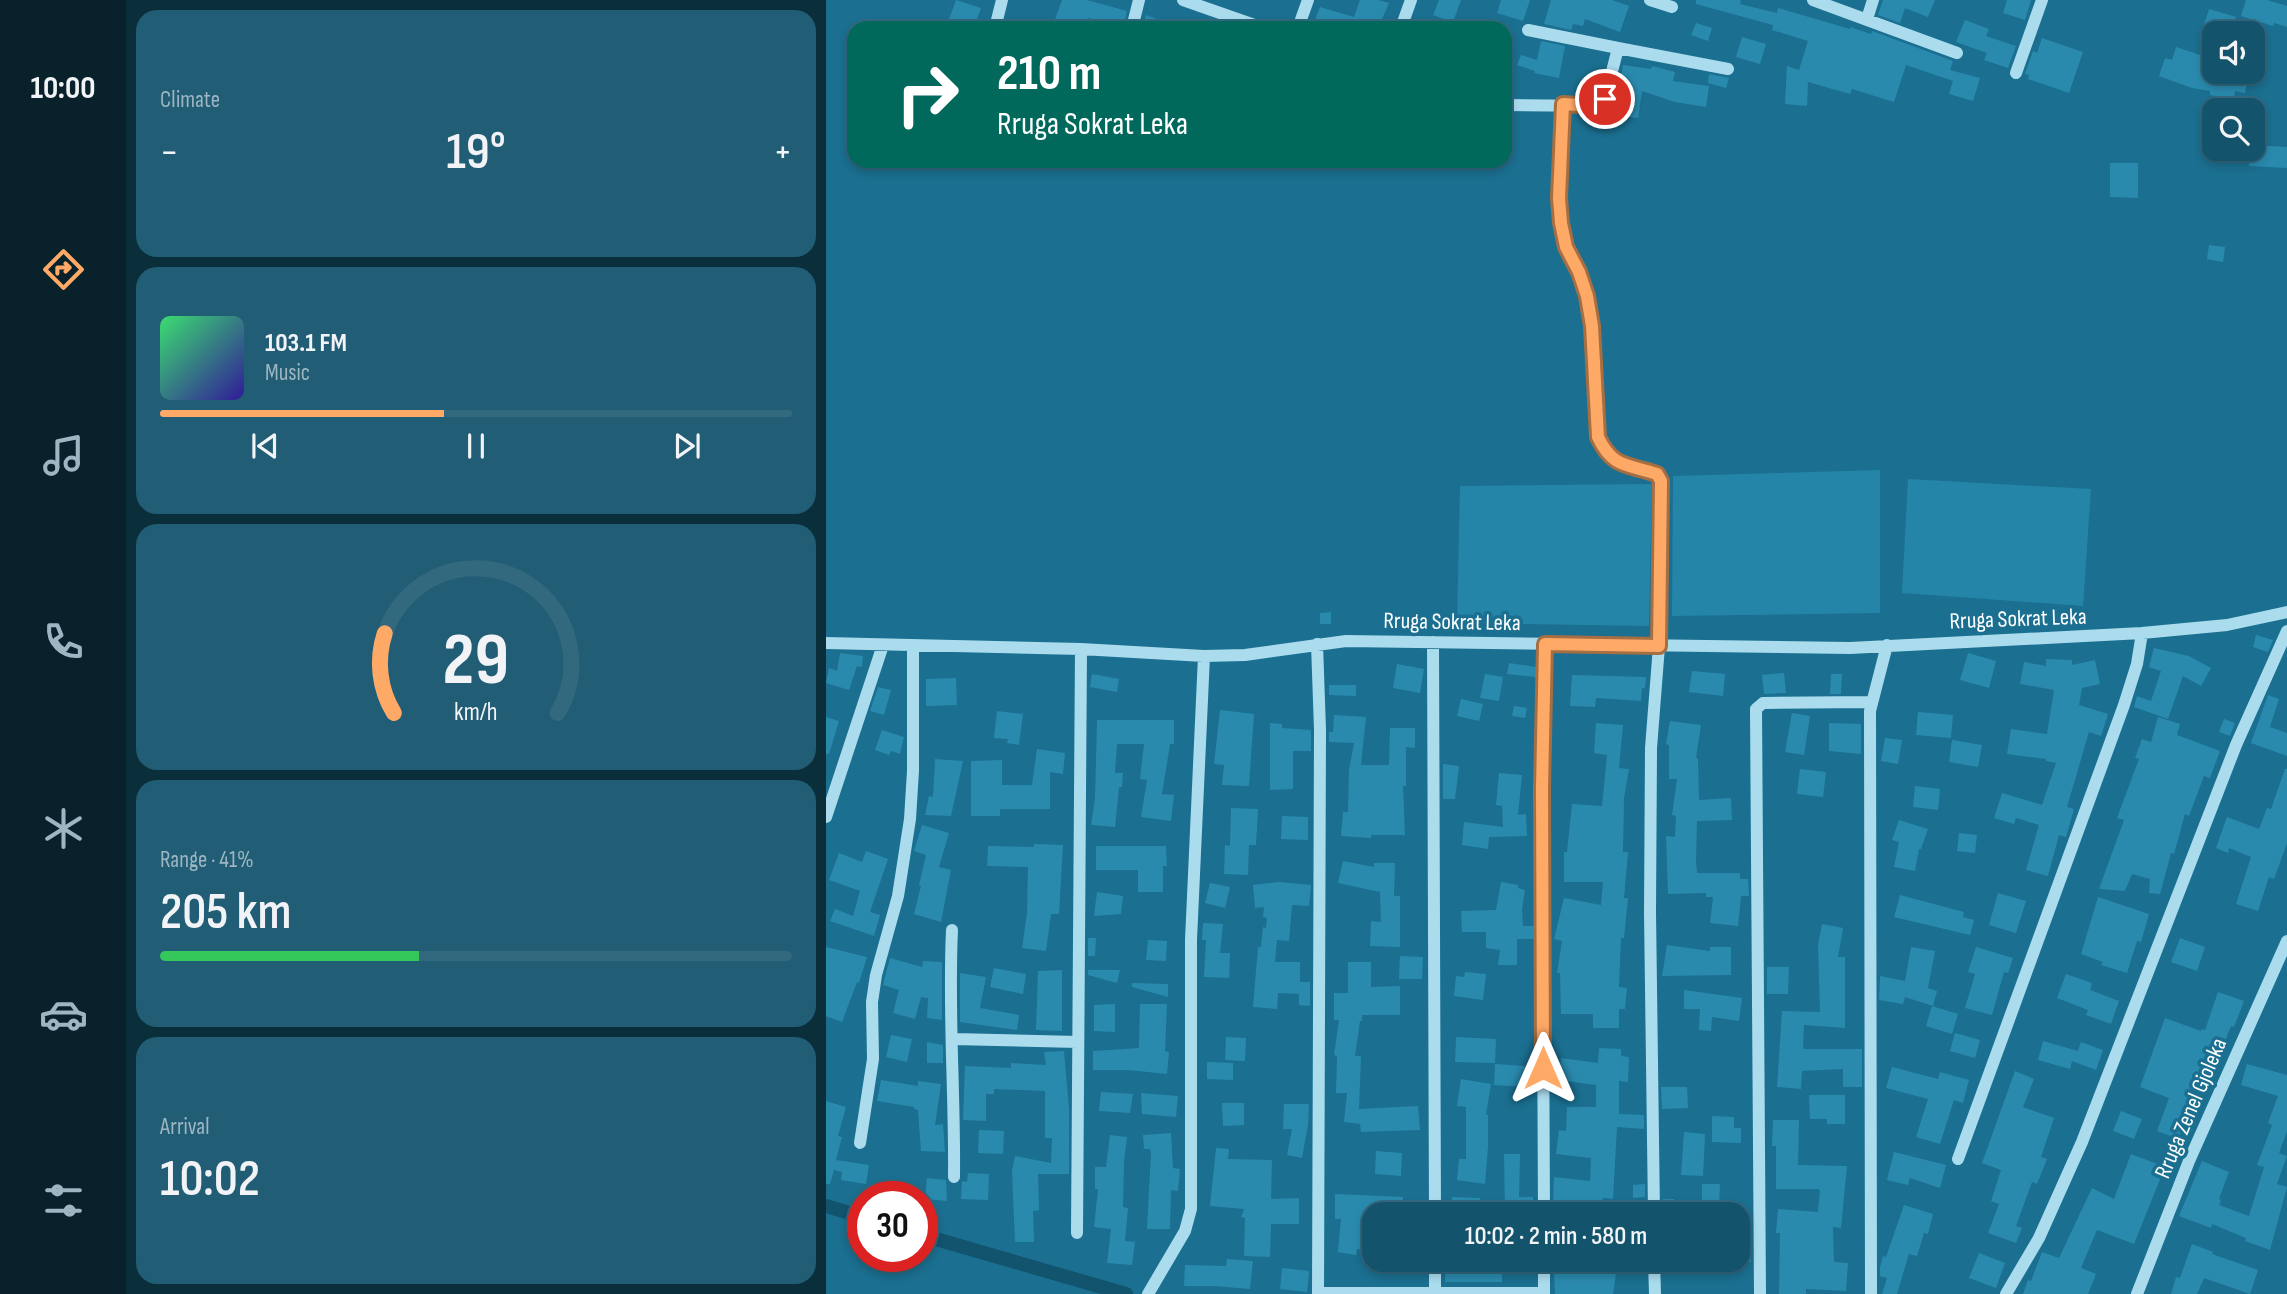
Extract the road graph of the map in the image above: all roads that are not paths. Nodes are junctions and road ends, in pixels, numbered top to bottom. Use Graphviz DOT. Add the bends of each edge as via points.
graph roads {
  1 [pos="1002,0"];
  2 [pos="1139,0"];
  3 [pos="1185,0"];
  4 [pos="1308,0"];
  5 [pos="1411,0"];
  6 [pos="1650,0"];
  7 [pos="1812,0"];
  8 [pos="1873,0"];
  9 [pos="2042,0"];
  10 [pos="1672,7"];
  11 [pos="1867,19"];
  12 [pos="997,21"];
  13 [pos="1134,21"];
  14 [pos="1244,21"];
  15 [pos="1300,21"];
  16 [pos="1404,21"];
  17 [pos="1528,30"];
  18 [pos="1618,48"];
  19 [pos="1957,53"];
  20 [pos="1728,69"];
  21 [pos="2016,73"];
  22 [pos="1512,106"];
  23 [pos="1562,110"];
  24 [pos="2287,612"];
  25 [pos="2287,631"];
  26 [pos="2143,633"];
  27 [pos="1433,642"];
  28 [pos="826,643"];
  29 [pos="1317,644"];
  30 [pos="1545,644"];
  31 [pos="883,645"];
  32 [pos="1887,645"];
  33 [pos="913,646"];
  34 [pos="1659,646"];
  35 [pos="1082,649"];
  36 [pos="1204,656"];
  37 [pos="1871,702"];
  38 [pos="826,817"];
  39 [pos="952,930"];
  40 [pos="2287,941"];
  41 [pos="953,1039"];
  42 [pos="1078,1042"];
  43 [pos="860,1143"];
  44 [pos="1958,1159"];
  45 [pos="954,1177"];
  46 [pos="1435,1202"];
  47 [pos="1544,1202"];
  48 [pos="1654,1202"];
  49 [pos="1077,1233"];
  50 [pos="1435,1272"];
  51 [pos="1544,1272"];
  52 [pos="1654,1272"];
  53 [pos="1150,1291"];
  54 [pos="1435,1293"];
  55 [pos="1544,1294"];
  56 [pos="1655,1294"];
  57 [pos="1760,1294"];
  58 [pos="1871,1294"];
  59 [pos="2006,1294"];
  60 [pos="2137,1294"];
  1 -- 12 [label="street"];
  2 -- 13 [label="street"];
  3 -- 14 [label="street"];
  4 -- 15 [label="street"];
  5 -- 16 [label="street"];
  6 -- 10 [label="street"];
  7 -- 11 [label="street"];
  8 -- 11 [label="street"];
  9 -- 21 [label="street"];
  11 -- 19 [label="street"];
  17 -- 18 [label="street"];
  18 -- 20 [label="street"];
  18 -- 23 [label="street" via="1601,104"];
  22 -- 23 [label="street"];
  23 -- 34 [label="street" via="1561,223 1587,296 1598,437 1614,461 1657,474 1661,481"];
  24 -- 26 [label="street, Rruga Sokrat Leka" via="2227,625"];
  25 -- 59 [label="street" via="2236,745 2073,1164 2039,1238"];
  26 -- 32 [label="street, Rruga Sokrat Leka"];
  26 -- 44 [label="street" via="2124,705"];
  27 -- 29 [label="street, Rruga Sokrat Leka"];
  27 -- 30 [label="street, Rruga Sokrat Leka"];
  27 -- 46 [label="street"];
  28 -- 31 [label="street, Rruga Sokrat Leka"];
  29 -- 36 [label="street, Rruga Sokrat Leka"];
  29 -- 54 [label="street" via="1318,1293"];
  30 -- 34 [label="street, Rruga Sokrat Leka"];
  30 -- 47 [label="street"];
  31 -- 33 [label="street, Rruga Sokrat Leka"];
  31 -- 38 [label="street"];
  32 -- 34 [label="street, Rruga Sokrat Leka"];
  32 -- 37 [label="street"];
  33 -- 35 [label="street, Rruga Sokrat Leka"];
  33 -- 43 [label="street" via="910,819 898,896 876,975 873,1059"];
  34 -- 48 [label="street" via="1651,748"];
  35 -- 36 [label="street, Rruga Sokrat Leka"];
  35 -- 42 [label="street"];
  36 -- 53 [label="street" via="1192,940 1191,1209 1185,1231"];
  37 -- 57 [label="street" via="1763,703 1756,709"];
  37 -- 58 [label="street"];
  39 -- 41 [label="street" via="949,1007"];
  40 -- 60 [label="street, Rruga Zenel Gjoleka" via="2189,1161"];
  41 -- 42 [label="street"];
  41 -- 45 [label="street"];
  42 -- 49 [label="street"];
  50 -- 54 [label="street"];
  51 -- 55 [label="street"];
  52 -- 56 [label="street"];
  54 -- 55 [label="street"];
}
